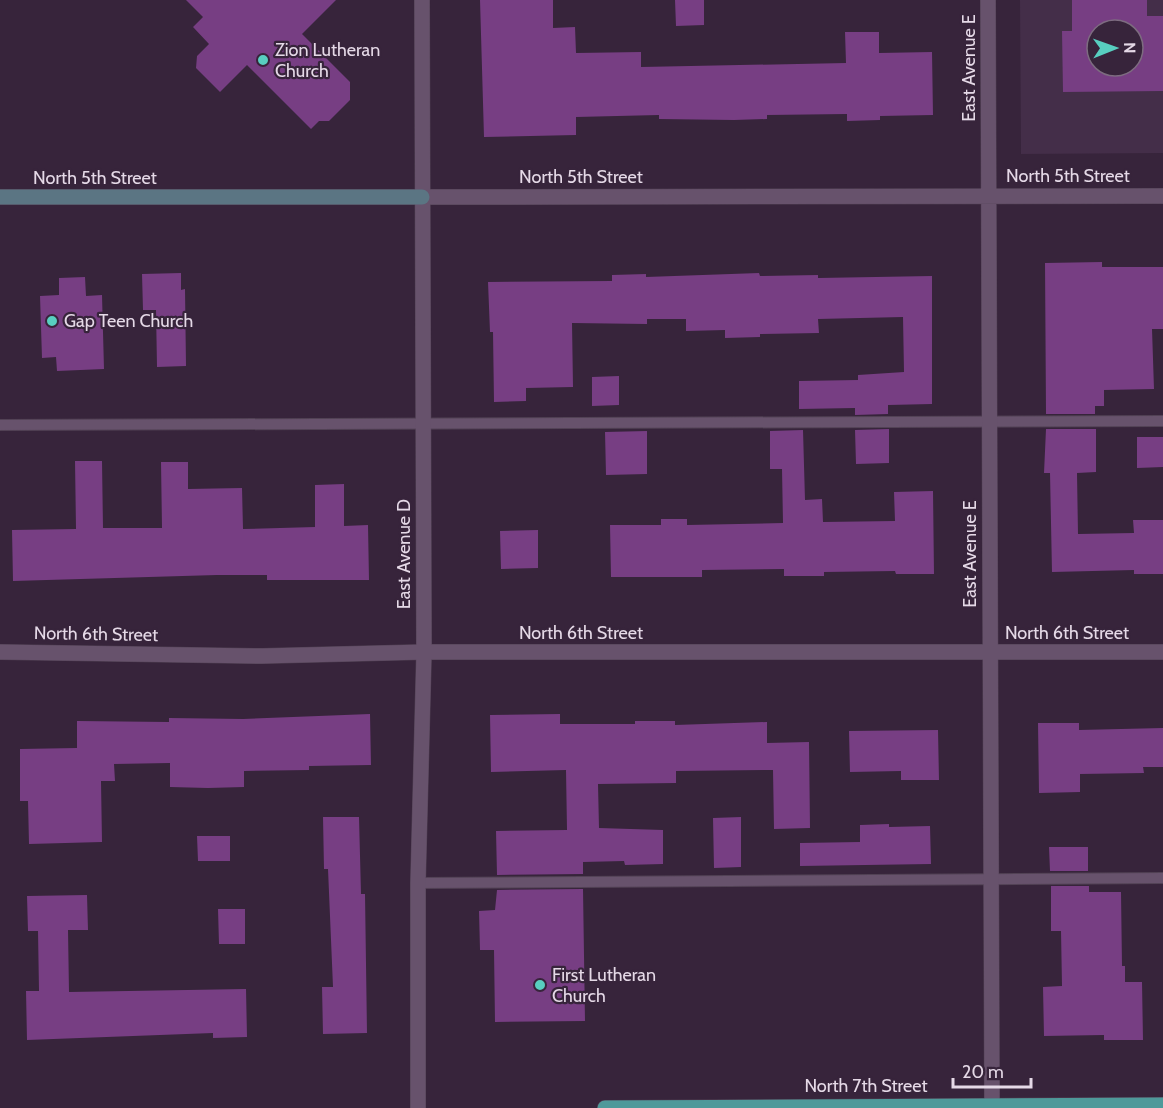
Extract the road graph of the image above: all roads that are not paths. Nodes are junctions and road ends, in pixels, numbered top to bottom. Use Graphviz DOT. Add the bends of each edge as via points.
graph roads {
  1 [pos="422,0"];
  2 [pos="988,0"];
  3 [pos="989,196"];
  4 [pos="1163,196"];
  5 [pos="0,197"];
  6 [pos="422,197"];
  7 [pos="990,422"];
  8 [pos="1163,422"];
  9 [pos="423,423"];
  10 [pos="0,425"];
  11 [pos="0,652"];
  12 [pos="424,652"];
  13 [pos="990,652"];
  14 [pos="1163,652"];
  15 [pos="1163,878"];
  16 [pos="990,879"];
  17 [pos="418,884"];
  18 [pos="992,1106"];
  19 [pos="1163,1106"];
  20 [pos="418,1108"];
  21 [pos="605,1108"];
  1 -- 6 [label="street, East Avenue D"];
  2 -- 3 [label="street, East Avenue E"];
  3 -- 4 [label="street, North 5th Street"];
  3 -- 6 [label="street, North 5th Street"];
  3 -- 7 [label="street, East Avenue E"];
  5 -- 6 [label="street, North 5th Street"];
  6 -- 9 [label="street, East Avenue D"];
  7 -- 8 [label="lane"];
  7 -- 9 [label="lane"];
  7 -- 13 [label="street, East Avenue E"];
  9 -- 10 [label="lane"];
  9 -- 12 [label="street, East Avenue D"];
  11 -- 12 [label="street, North 6th Street" via="262,656"];
  12 -- 13 [label="street, North 6th Street"];
  12 -- 17 [label="street, East Avenue D"];
  13 -- 14 [label="street, North 6th Street"];
  13 -- 16 [label="street, East Avenue E"];
  15 -- 16 [label="lane"];
  16 -- 17 [label="lane"];
  16 -- 18 [label="street, East Avenue E"];
  17 -- 20 [label="street, East Avenue D"];
  18 -- 19 [label="main road, North 7th Street"];
  18 -- 21 [label="main road, North 7th Street"];
}
